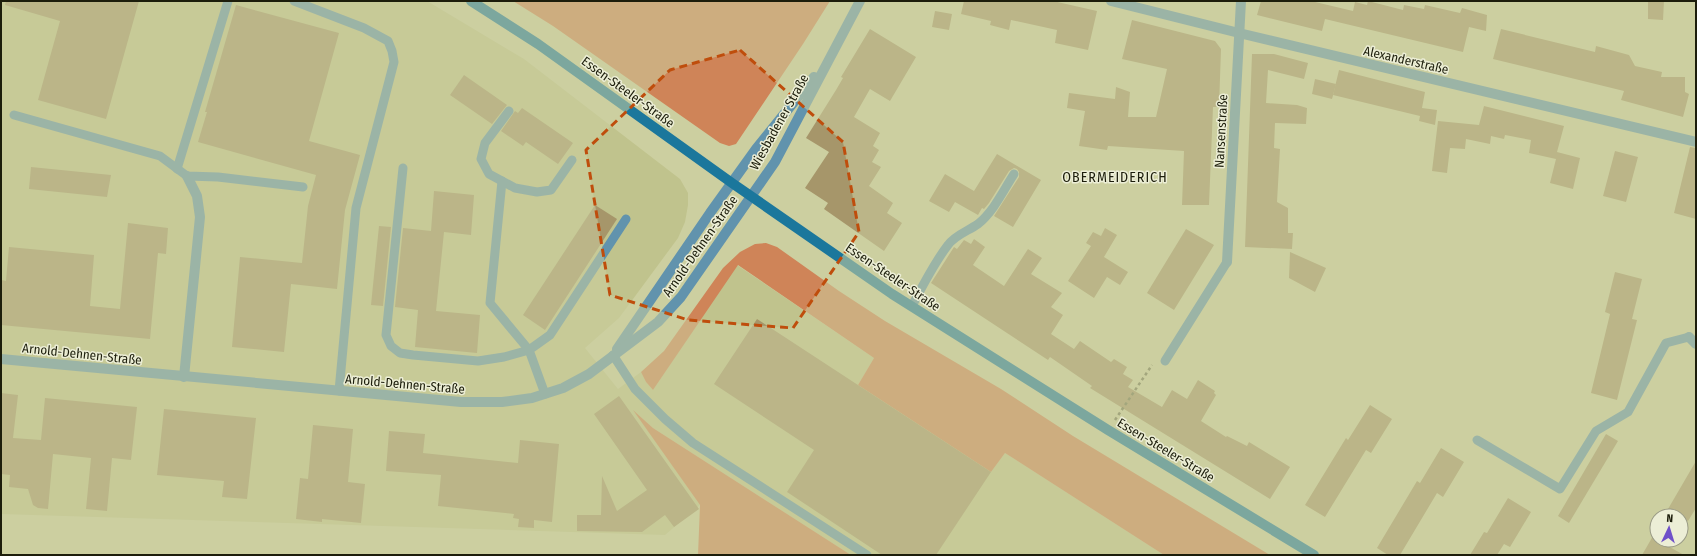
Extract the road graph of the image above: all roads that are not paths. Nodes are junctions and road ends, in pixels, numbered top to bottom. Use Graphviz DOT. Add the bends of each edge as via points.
graph roads {
  1 [pos="228,1"];
  2 [pos="294,1"];
  3 [pos="471,1"];
  4 [pos="860,1"];
  5 [pos="1111,1"];
  6 [pos="1241,1"];
  7 [pos="1239,33"];
  8 [pos="828,59"];
  9 [pos="509,111"];
  10 [pos="14,115"];
  11 [pos="1696,142"];
  12 [pos="572,160"];
  13 [pos="177,168"];
  14 [pos="403,168"];
  15 [pos="1014,174"];
  16 [pos="187,176"];
  17 [pos="502,181"];
  18 [pos="732,183"];
  19 [pos="303,187"];
  20 [pos="751,196"];
  21 [pos="626,219"];
  22 [pos="1226,262"];
  23 [pos="912,306"];
  24 [pos="1692,341"];
  25 [pos="529,350"];
  26 [pos="613,355"];
  27 [pos="1,359"];
  28 [pos="1166,361"];
  29 [pos="184,377"];
  30 [pos="339,391"];
  31 [pos="545,394"];
  32 [pos="1477,440"];
  33 [pos="867,555"];
  34 [pos="1314,555"];
  1 -- 13 [label="lane"];
  2 -- 30 [label="lane" via="364,28 388,41 394,62 356,208"];
  3 -- 18 [label="main road, Essen-Steeler-Straße" via="538,44"];
  4 -- 8 [label="street, Wiesbadener Straße"];
  5 -- 7 [label="street, Alexanderstraße"];
  6 -- 7 [label="street, Nansenstraße"];
  7 -- 11 [label="street, Alexanderstraße"];
  7 -- 22 [label="street, Nansenstraße"];
  8 -- 18 [label="street, Wiesbadener Straße"];
  8 -- 20 [label="street, Wiesbadener Straße" via="782,150"];
  9 -- 17 [label="lane" via="485,144 481,159 489,174"];
  10 -- 13 [label="lane" via="160,156"];
  12 -- 17 [label="lane" via="551,190 537,192 515,188"];
  13 -- 16 [label="lane"];
  14 -- 25 [label="lane" via="386,335 391,346 400,353 478,361"];
  15 -- 23 [label="lane" via="991,211 979,223 948,244"];
  16 -- 19 [label="lane"];
  16 -- 29 [label="street" via="197,196 200,217"];
  17 -- 25 [label="lane" via="490,303"];
  18 -- 20 [label="main road, Essen-Steeler-Straße"];
  18 -- 26 [label="street, Arnold-Dehnen-Straße"];
  20 -- 23 [label="main road, Essen-Steeler-Straße"];
  20 -- 26 [label="street, Arnold-Dehnen-Straße" via="681,298 658,322"];
  21 -- 25 [label="lane" via="550,335"];
  22 -- 28 [label="lane"];
  23 -- 34 [label="main road, Essen-Steeler-Straße" via="1108,430"];
  24 -- 32 [label="lane" via="1666,343 1628,412 1596,431 1560,489"];
  25 -- 31 [label="lane"];
  26 -- 31 [label="street, Arnold-Dehnen-Straße" via="589,374"];
  26 -- 33 [label="lane" via="635,389 694,443"];
  27 -- 29 [label="street, Arnold-Dehnen-Straße"];
  29 -- 30 [label="street, Arnold-Dehnen-Straße"];
  30 -- 31 [label="street, Arnold-Dehnen-Straße" via="461,402 502,402"];
}
